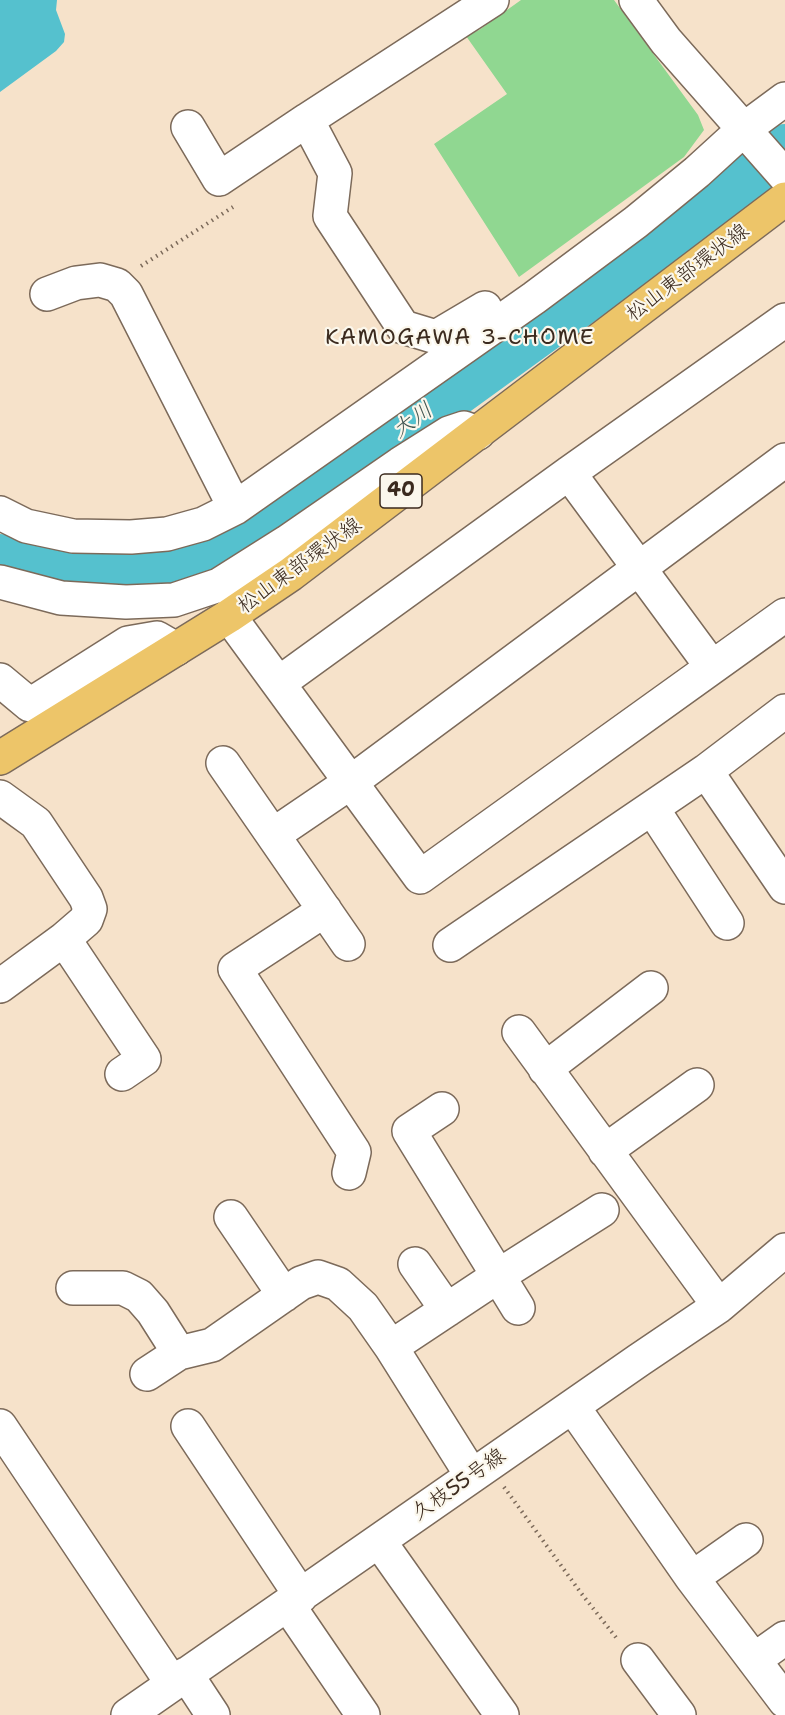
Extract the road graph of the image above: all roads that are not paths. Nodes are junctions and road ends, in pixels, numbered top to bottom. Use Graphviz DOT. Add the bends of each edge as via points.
graph roads {
  1 [pos="492,0"];
  2 [pos="636,0"];
  3 [pos="785,99"];
  4 [pos="308,120"];
  5 [pos="188,127"];
  6 [pos="747,134"];
  7 [pos="784,183"];
  8 [pos="580,263"];
  9 [pos="47,294"];
  10 [pos="785,320"];
  11 [pos="478,433"];
  12 [pos="785,460"];
  13 [pos="569,472"];
  14 [pos="235,508"];
  15 [pos="0,513"];
  16 [pos="639,568"];
  17 [pos="0,582"];
  18 [pos="785,615"];
  19 [pos="229,616"];
  20 [pos="176,649"];
  21 [pos="712,668"];
  22 [pos="0,680"];
  23 [pos="279,683"];
  24 [pos="785,712"];
  25 [pos="0,758"];
  26 [pos="223,763"];
  27 [pos="706,771"];
  28 [pos="351,782"];
  29 [pos="0,797"];
  30 [pos="652,808"];
  31 [pos="273,835"];
  32 [pos="785,887"];
  33 [pos="325,910"];
  34 [pos="727,923"];
  35 [pos="64,939"];
  36 [pos="348,944"];
  37 [pos="450,945"];
  38 [pos="0,986"];
  39 [pos="651,988"];
  40 [pos="519,1032"];
  41 [pos="545,1069"];
  42 [pos="122,1074"];
  43 [pos="697,1085"];
  44 [pos="442,1109"];
  45 [pos="604,1151"];
  46 [pos="349,1173"];
  47 [pos="602,1210"];
  48 [pos="231,1217"];
  49 [pos="785,1250"];
  50 [pos="415,1264"];
  51 [pos="498,1275"];
  52 [pos="72,1288"];
  53 [pos="284,1295"];
  54 [pos="719,1306"];
  55 [pos="518,1308"];
  56 [pos="447,1310"];
  57 [pos="391,1347"];
  58 [pos="179,1353"];
  59 [pos="147,1374"];
  60 [pos="573,1407"];
  61 [pos="0,1426"];
  62 [pos="188,1426"];
  63 [pos="480,1470"];
  64 [pos="746,1540"];
  65 [pos="379,1541"];
  66 [pos="692,1578"];
  67 [pos="294,1600"];
  68 [pos="785,1638"];
  69 [pos="638,1660"];
  70 [pos="754,1660"];
  71 [pos="179,1678"];
  72 [pos="785,1701"];
  73 [pos="136,1713"];
  74 [pos="213,1715"];
  75 [pos="363,1715"];
  76 [pos="502,1715"];
  77 [pos="679,1715"];
  1 -- 4 [label="street"];
  2 -- 6 [label="street" via="666,41"];
  3 -- 6 [label="street"];
  4 -- 5 [label="street" via="219,179"];
  4 -- 8 [label="street" via="335,173 330,216 404,327 436,337 515,291"];
  6 -- 7 [label="street"];
  6 -- 8 [label="street"];
  7 -- 11 [label="main road, 松山東部環状線 / 40"];
  8 -- 14 [label="street"];
  9 -- 14 [label="street" via="76,283 100,280 117,285 126,294"];
  10 -- 13 [label="street"];
  11 -- 17 [label="street" via="464,428 449,433 219,585 174,600 61,598"];
  11 -- 19 [label="main road, 松山東部環状線 / 40"];
  12 -- 16 [label="street"];
  13 -- 16 [label="street"];
  13 -- 23 [label="street"];
  14 -- 15 [label="street" via="203,524 167,534 131,537 73,536 26,526"];
  16 -- 21 [label="street"];
  16 -- 28 [label="street"];
  18 -- 21 [label="street"];
  19 -- 20 [label="main road, 松山東部環状線 / 40"];
  19 -- 23 [label="street"];
  20 -- 22 [label="street" via="157,638 128,643 30,705"];
  20 -- 25 [label="main road, 松山東部環状線 / 40"];
  21 -- 28 [label="street" via="420,878"];
  23 -- 28 [label="street"];
  24 -- 27 [label="street"];
  26 -- 31 [label="street"];
  27 -- 30 [label="street"];
  27 -- 32 [label="street"];
  28 -- 31 [label="street"];
  29 -- 35 [label="street" via="36,823 86,898 90,909 86,920"];
  30 -- 34 [label="street"];
  30 -- 37 [label="street"];
  31 -- 33 [label="street"];
  33 -- 36 [label="street"];
  33 -- 46 [label="street" via="235,969 354,1152"];
  35 -- 38 [label="street"];
  35 -- 42 [label="street" via="144,1059"];
  39 -- 41 [label="street"];
  40 -- 41 [label="street"];
  41 -- 45 [label="street"];
  43 -- 45 [label="street"];
  44 -- 51 [label="street" via="409,1131"];
  45 -- 54 [label="street"];
  47 -- 51 [label="street"];
  48 -- 53 [label="street"];
  49 -- 54 [label="street, 久枝55号線"];
  50 -- 56 [label="street"];
  51 -- 55 [label="street"];
  51 -- 56 [label="street"];
  52 -- 58 [label="street" via="123,1288 140,1296"];
  53 -- 57 [label="street" via="318,1277 338,1284 363,1306"];
  53 -- 58 [label="street" via="212,1345"];
  54 -- 60 [label="street, 久枝55号線"];
  56 -- 57 [label="street"];
  57 -- 63 [label="street"];
  58 -- 59 [label="street"];
  60 -- 63 [label="street, 久枝55号線"];
  60 -- 66 [label="street"];
  61 -- 71 [label="street"];
  62 -- 67 [label="street"];
  63 -- 65 [label="street, 久枝55号線"];
  64 -- 66 [label="street"];
  65 -- 67 [label="street, 久枝55号線"];
  65 -- 76 [label="street"];
  66 -- 70 [label="street"];
  67 -- 71 [label="street, 久枝55号線"];
  67 -- 75 [label="street"];
  68 -- 70 [label="street"];
  69 -- 77 [label="street"];
  70 -- 72 [label="street"];
  71 -- 73 [label="street, 久枝55号線"];
  71 -- 74 [label="street"];
}
